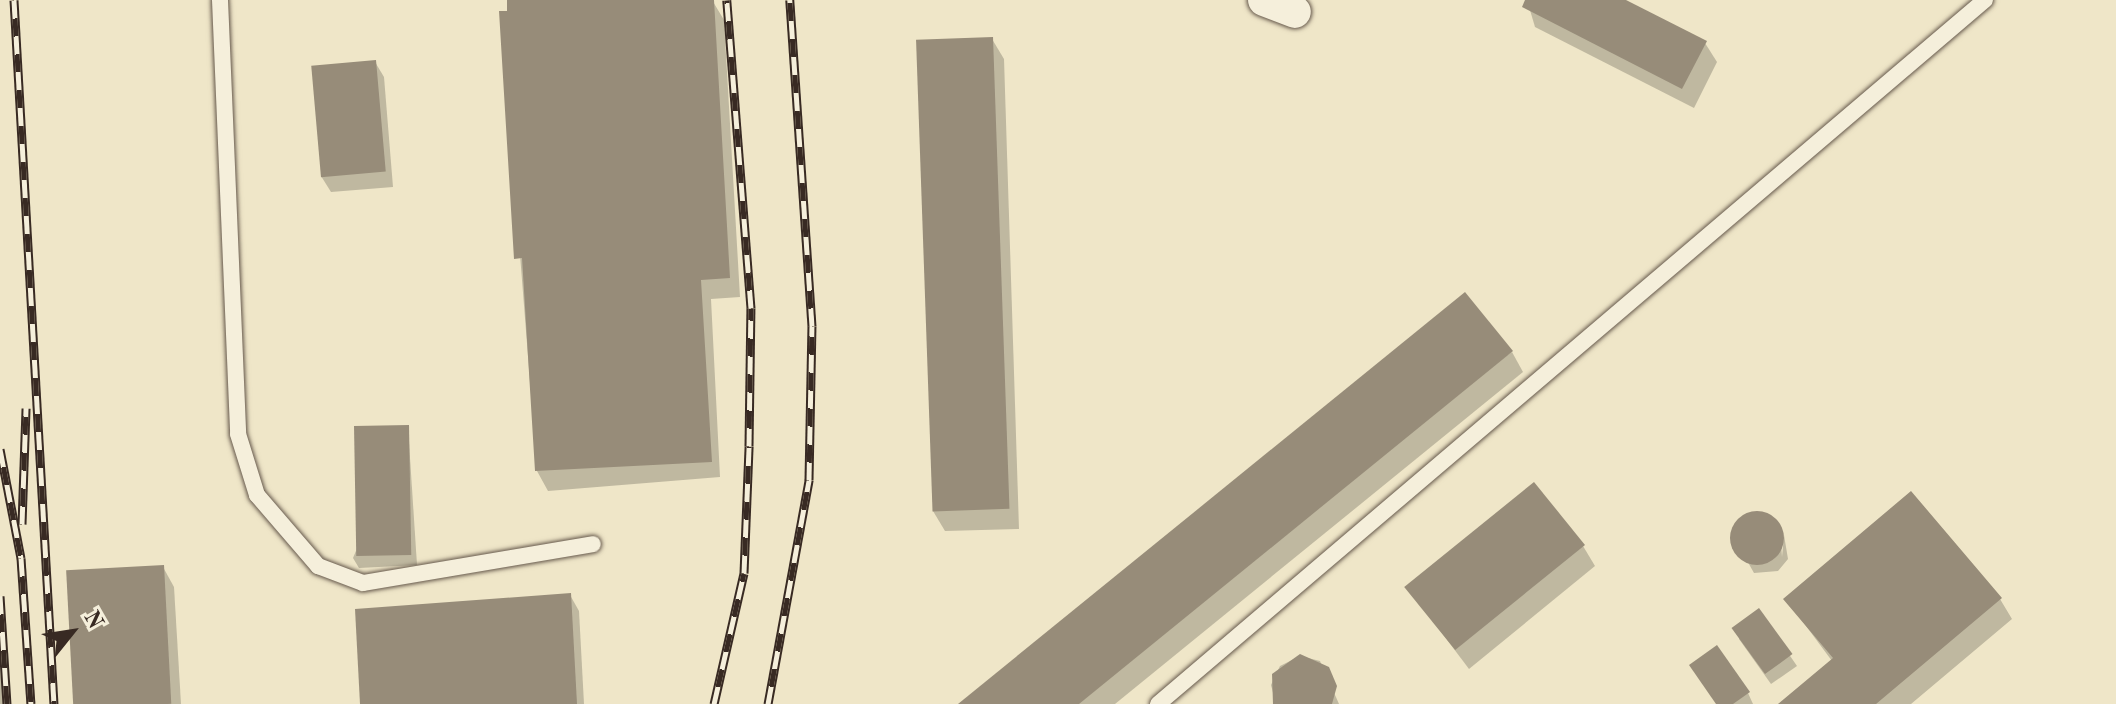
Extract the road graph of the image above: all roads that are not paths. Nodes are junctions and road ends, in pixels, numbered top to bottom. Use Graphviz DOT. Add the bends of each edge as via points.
graph roads {
  1 [pos="220,0"];
  2 [pos="1264,0"];
  3 [pos="1985,0"];
  4 [pos="1295,12"];
  5 [pos="593,544"];
  6 [pos="1158,704"];
  1 -- 5 [label="lane" via="238,434 257,495 318,566 363,583"];
  2 -- 4 [label="street"];
  3 -- 6 [label="lane"];
}
